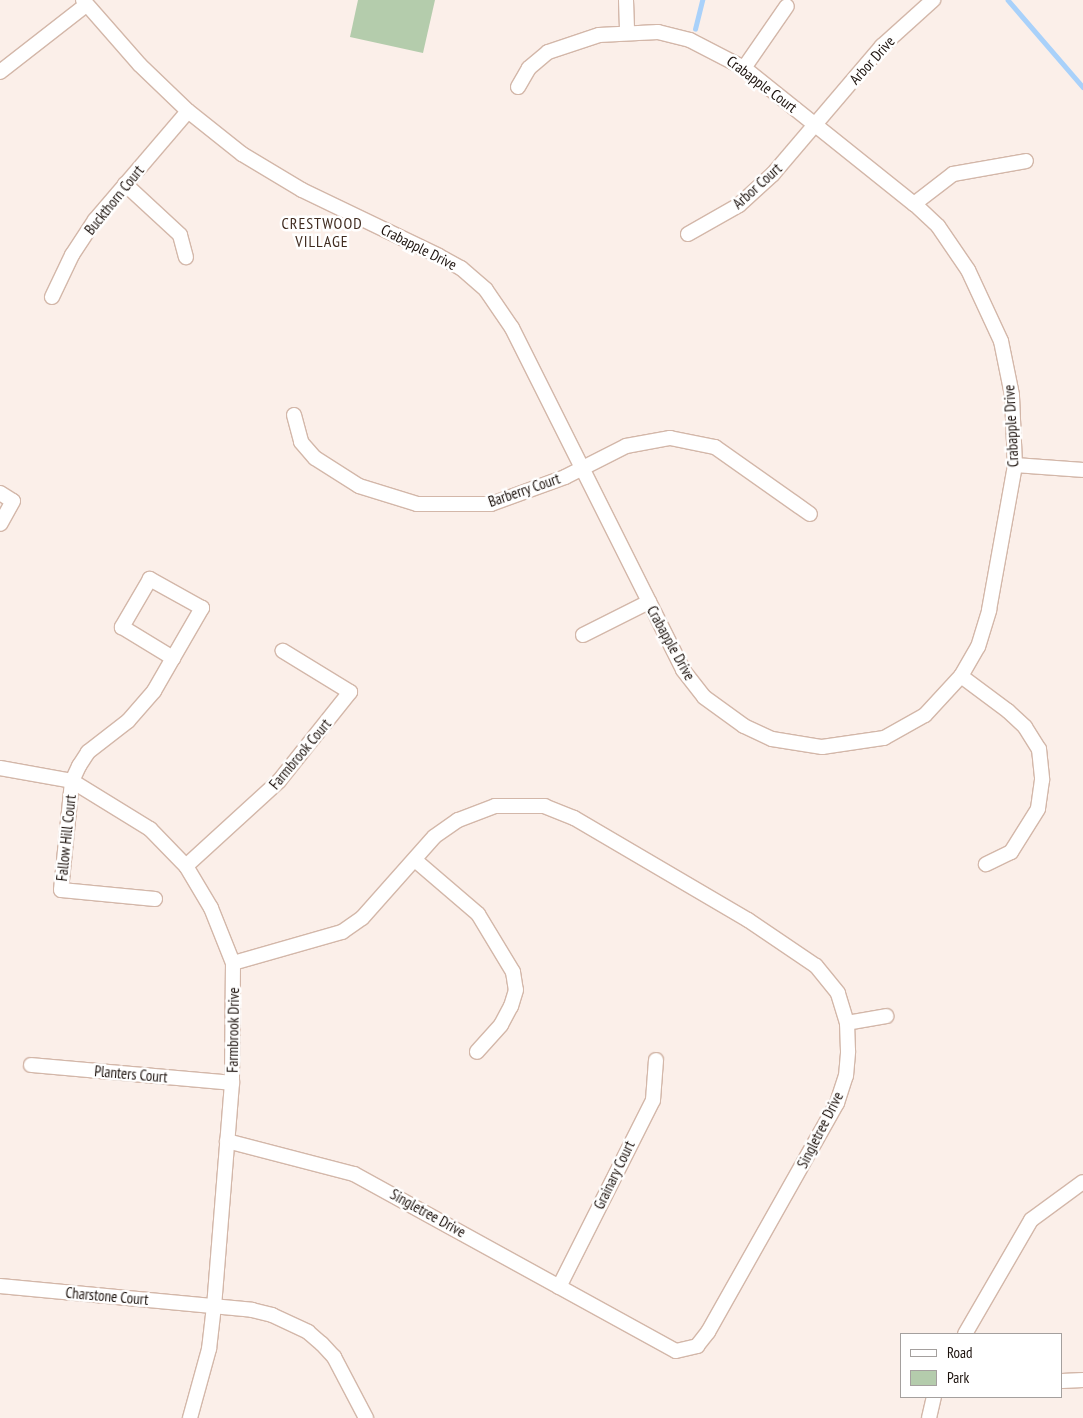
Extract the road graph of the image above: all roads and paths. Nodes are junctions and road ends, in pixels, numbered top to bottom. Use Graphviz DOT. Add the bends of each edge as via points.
graph roads {
  1 [pos="626,0"];
  2 [pos="933,0"];
  3 [pos="85,2"];
  4 [pos="787,6"];
  5 [pos="626,33"];
  6 [pos="744,68"];
  7 [pos="0,72"];
  8 [pos="518,87"];
  9 [pos="188,112"];
  10 [pos="815,125"];
  11 [pos="1026,161"];
  12 [pos="125,184"];
  13 [pos="914,204"];
  14 [pos="688,234"];
  15 [pos="186,257"];
  16 [pos="52,297"];
  17 [pos="294,415"];
  18 [pos="1015,465"];
  19 [pos="582,466"];
  20 [pos="1083,470"];
  21 [pos="0,493"];
  22 [pos="810,514"];
  23 [pos="0,524"];
  24 [pos="648,602"];
  25 [pos="583,634"];
  26 [pos="283,651"];
  27 [pos="173,658"];
  28 [pos="961,676"];
  29 [pos="0,768"];
  30 [pos="72,781"];
  31 [pos="415,860"];
  32 [pos="986,864"];
  33 [pos="186,866"];
  34 [pos="155,899"];
  35 [pos="233,963"];
  36 [pos="886,1016"];
  37 [pos="847,1024"];
  38 [pos="477,1052"];
  39 [pos="656,1060"];
  40 [pos="31,1065"];
  41 [pos="232,1083"];
  42 [pos="226,1141"];
  43 [pos="1083,1182"];
  44 [pos="0,1286"];
  45 [pos="559,1287"];
  46 [pos="214,1306"];
  47 [pos="967,1333"];
  48 [pos="1083,1380"];
  49 [pos="1063,1382"];
  50 [pos="934,1398"];
  51 [pos="190,1418"];
  52 [pos="366,1418"];
  53 [pos="929,1418"];
  1 -- 5 [label="street"];
  2 -- 10 [label="street, Arbor Drive" via="882,46"];
  3 -- 7 [label="street"];
  3 -- 9 [label="street, Crabapple Drive" via="140,65"];
  4 -- 6 [label="street"];
  5 -- 6 [label="street, Crabapple Court" via="658,32 690,40"];
  5 -- 8 [label="street, Crabapple Court" via="599,35 548,52 529,68"];
  6 -- 10 [label="street, Crabapple Court"];
  9 -- 12 [label="street, Buckthorn Court"];
  9 -- 19 [label="street, Crabapple Drive" via="242,154 302,190 439,256 461,268 486,290 512,328"];
  10 -- 13 [label="street, Crabapple Drive"];
  10 -- 14 [label="street, Arbor Court" via="773,174 738,205"];
  11 -- 13 [label="street" via="953,174"];
  12 -- 15 [label="street" via="180,235"];
  12 -- 16 [label="street, Buckthorn Court" via="72,255"];
  13 -- 18 [label="street, Crabapple Drive" via="938,226 968,270 1001,341 1012,395"];
  17 -- 19 [label="street, Barberry Court" via="301,442 315,458 359,486 416,504 491,504 565,477"];
  18 -- 20 [label="street"];
  18 -- 28 [label="street, Crabapple Drive" via="989,610 978,647"];
  19 -- 22 [label="street, Barberry Court" via="626,446 670,438 692,440 715,447 743,464"];
  19 -- 24 [label="street, Crabapple Drive"];
  21 -- 23 [label="street" via="13,501"];
  24 -- 25 [label="street"];
  24 -- 28 [label="street, Crabapple Drive" via="683,670 704,697 744,726 796,745 850,745 884,738 925,715"];
  26 -- 33 [label="street, Farmbrook Court" via="350,692 279,781"];
  27 -- 27 [label="street" via="202,608 150,579 122,627"];
  27 -- 30 [label="street" via="154,691 128,722 88,752"];
  28 -- 32 [label="street" via="1008,710 1025,727 1039,749 1042,780 1038,809 1011,852"];
  29 -- 30 [label="street, Farmbrook Drive"];
  30 -- 33 [label="street, Farmbrook Drive" via="150,829"];
  30 -- 34 [label="street, Fallow Hill Court" via="61,890"];
  31 -- 35 [label="street, Singletree Drive" via="362,918 342,932"];
  31 -- 37 [label="street, Singletree Drive" via="434,837 458,820 495,806 545,806 574,818 778,938 816,966 838,993"];
  31 -- 38 [label="street" via="478,914 513,972 516,990 511,1006 501,1025"];
  33 -- 35 [label="street, Farmbrook Drive" via="211,908"];
  35 -- 41 [label="street, Farmbrook Drive"];
  36 -- 37 [label="street"];
  37 -- 45 [label="street, Singletree Drive" via="846,1076 837,1103 708,1332 697,1346 676,1351"];
  39 -- 45 [label="street, Grainary Court" via="653,1100"];
  40 -- 41 [label="street, Planters Court"];
  41 -- 42 [label="street, Farmbrook Drive"];
  42 -- 45 [label="street, Singletree Drive" via="354,1174"];
  42 -- 46 [label="street, Farmbrook Drive"];
  43 -- 47 [label="street" via="1031,1220"];
  44 -- 46 [label="street, Charstone Court"];
  46 -- 51 [label="street, Farmbrook Drive" via="209,1349"];
  46 -- 52 [label="street, Charstone Court" via="272,1315 308,1332 334,1357"];
  48 -- 49 [label="street"];
  50 -- 53 [label="street"];
}
